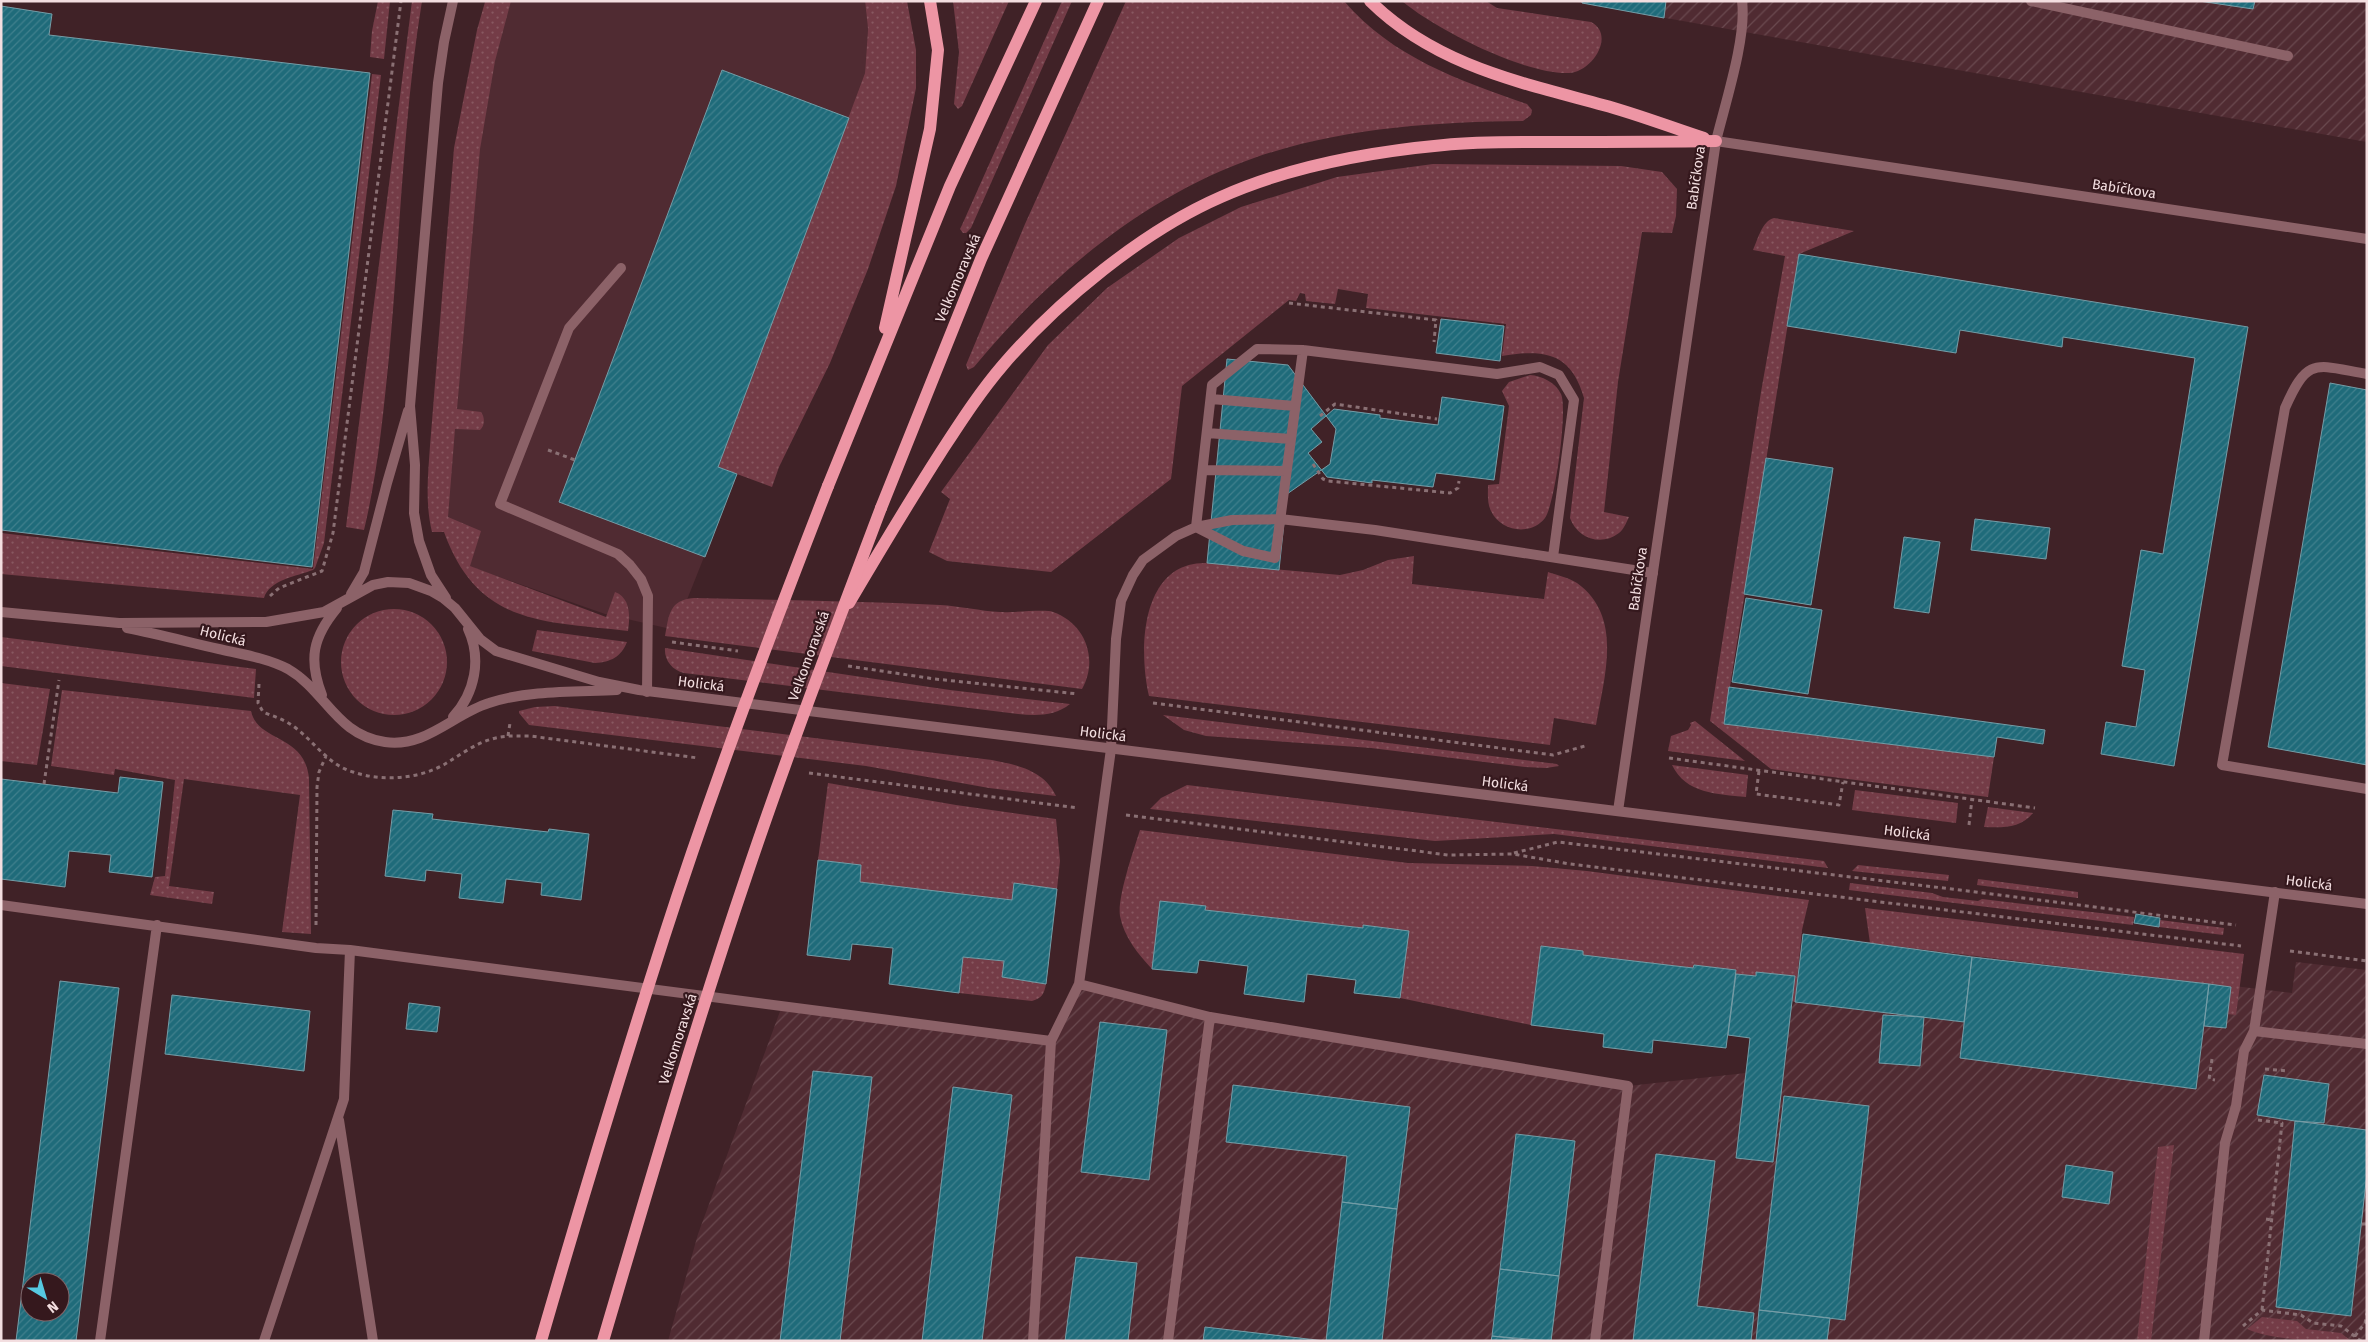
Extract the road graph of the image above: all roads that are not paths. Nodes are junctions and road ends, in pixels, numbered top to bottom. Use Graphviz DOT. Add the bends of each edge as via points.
graph roads {
  1 [pos="453,1"];
  2 [pos="930,1"];
  3 [pos="1036,1"];
  4 [pos="1098,1"];
  5 [pos="1370,1"];
  6 [pos="1742,1"];
  7 [pos="2031,1"];
  8 [pos="2288,56"];
  9 [pos="1716,141"];
  10 [pos="2367,239"];
  11 [pos="621,268"];
  12 [pos="1303,350"];
  13 [pos="876,363"];
  14 [pos="2367,374"];
  15 [pos="1211,399"];
  16 [pos="410,406"];
  17 [pos="1296,406"];
  18 [pos="1207,433"];
  19 [pos="1291,439"];
  20 [pos="1203,470"];
  21 [pos="1286,472"];
  22 [pos="1280,519"];
  23 [pos="1196,527"];
  24 [pos="1553,557"];
  25 [pos="1653,573"];
  26 [pos="346,599"];
  27 [pos="454,608"];
  28 [pos="1,612"];
  29 [pos="89,621"];
  30 [pos="465,622"];
  31 [pos="838,623"];
  32 [pos="643,691"];
  33 [pos="332,713"];
  34 [pos="444,726"];
  35 [pos="1111,749"];
  36 [pos="2367,789"];
  37 [pos="1618,811"];
  38 [pos="2275,892"];
  39 [pos="2367,904"];
  40 [pos="1,905"];
  41 [pos="156,925"];
  42 [pos="350,950"];
  43 [pos="1079,984"];
  44 [pos="1210,1017"];
  45 [pos="2254,1031"];
  46 [pos="1051,1041"];
  47 [pos="2367,1044"];
  48 [pos="339,1116"];
  49 [pos="100,1341"];
  50 [pos="264,1341"];
  51 [pos="373,1341"];
  52 [pos="541,1341"];
  53 [pos="603,1341"];
  54 [pos="1033,1341"];
  55 [pos="1168,1341"];
  56 [pos="1595,1341"];
  57 [pos="2204,1341"];
  1 -- 16 [label="street" via="438,83"];
  2 -- 13 [label="main road" via="938,50 931,121"];
  3 -- 13 [label="main road" via="950,186"];
  4 -- 31 [label="main road, Velkomoravská, bridge" via="981,259"];
  5 -- 9 [label="main road" via="1403,29 1444,54 1493,75"];
  6 -- 9 [label="street" via="1739,40"];
  7 -- 8 [label="street"];
  9 -- 10 [label="street, Babíčkova"];
  9 -- 25 [label="street, Babíčkova"];
  9 -- 31 [label="main road, bridge" via="1446,144 1385,152 1273,178 1221,196 1173,221 1126,252 1076,292 1004,364 975,401 900,515"];
  11 -- 32 [label="street" via="569,328 500,504 618,554 641,579 648,596"];
  12 -- 15 [label="street" via="1257,349 1212,386"];
  12 -- 17 [label="street"];
  12 -- 24 [label="street" via="1497,374 1540,367 1559,375 1574,400"];
  13 -- 52 [label="main road, bridge" via="782,602 664,935"];
  14 -- 36 [label="street" via="2323,366 2309,369 2297,381 2286,408 2222,765"];
  15 -- 17 [label="street"];
  15 -- 18 [label="street"];
  16 -- 26 [label="street" via="364,572 355,592"];
  16 -- 27 [label="street" via="415,465 414,513 419,541 431,575"];
  17 -- 19 [label="street"];
  18 -- 19 [label="street"];
  18 -- 20 [label="street"];
  19 -- 21 [label="street"];
  20 -- 21 [label="street"];
  20 -- 23 [label="street"];
  21 -- 22 [label="street"];
  22 -- 23 [label="street" via="1232,520"];
  22 -- 23 [label="street" via="1276,558 1244,551"];
  22 -- 24 [label="street"];
  23 -- 35 [label="street" via="1176,536 1143,560 1120,601"];
  24 -- 25 [label="street"];
  25 -- 37 [label="street, Babíčkova"];
  26 -- 27 [label="street, Holická" via="373,585 398,582 431,590"];
  26 -- 29 [label="street, Holická" via="324,612 266,622"];
  26 -- 33 [label="street, Holická" via="319,632 314,657 317,683"];
  27 -- 30 [label="street, Holická"];
  28 -- 29 [label="street, Holická"];
  29 -- 33 [label="street, Holická" via="275,664 303,681"];
  30 -- 32 [label="street, Holická" via="496,651 599,682"];
  30 -- 34 [label="street, Holická" via="474,646 473,680 464,704"];
  31 -- 53 [label="main road, Velkomoravská, bridge" via="746,876"];
  32 -- 34 [label="street, Holická" via="511,697 488,703"];
  32 -- 35 [label="street, Holická"];
  33 -- 34 [label="street, Holická" via="356,733 387,743 418,740"];
  35 -- 37 [label="street, Holická"];
  35 -- 43 [label="street"];
  37 -- 38 [label="street, Holická"];
  38 -- 39 [label="street, Holická"];
  38 -- 45 [label="street"];
  40 -- 41 [label="street"];
  41 -- 42 [label="street"];
  41 -- 49 [label="street"];
  42 -- 46 [label="street"];
  42 -- 48 [label="street" via="344,1099"];
  43 -- 44 [label="street"];
  43 -- 46 [label="street"];
  44 -- 55 [label="street"];
  44 -- 56 [label="street" via="1628,1086"];
  45 -- 47 [label="street"];
  45 -- 57 [label="street" via="2244,1051 2236,1106 2226,1143"];
  46 -- 54 [label="street"];
  48 -- 50 [label="street"];
  48 -- 51 [label="street"];
}
